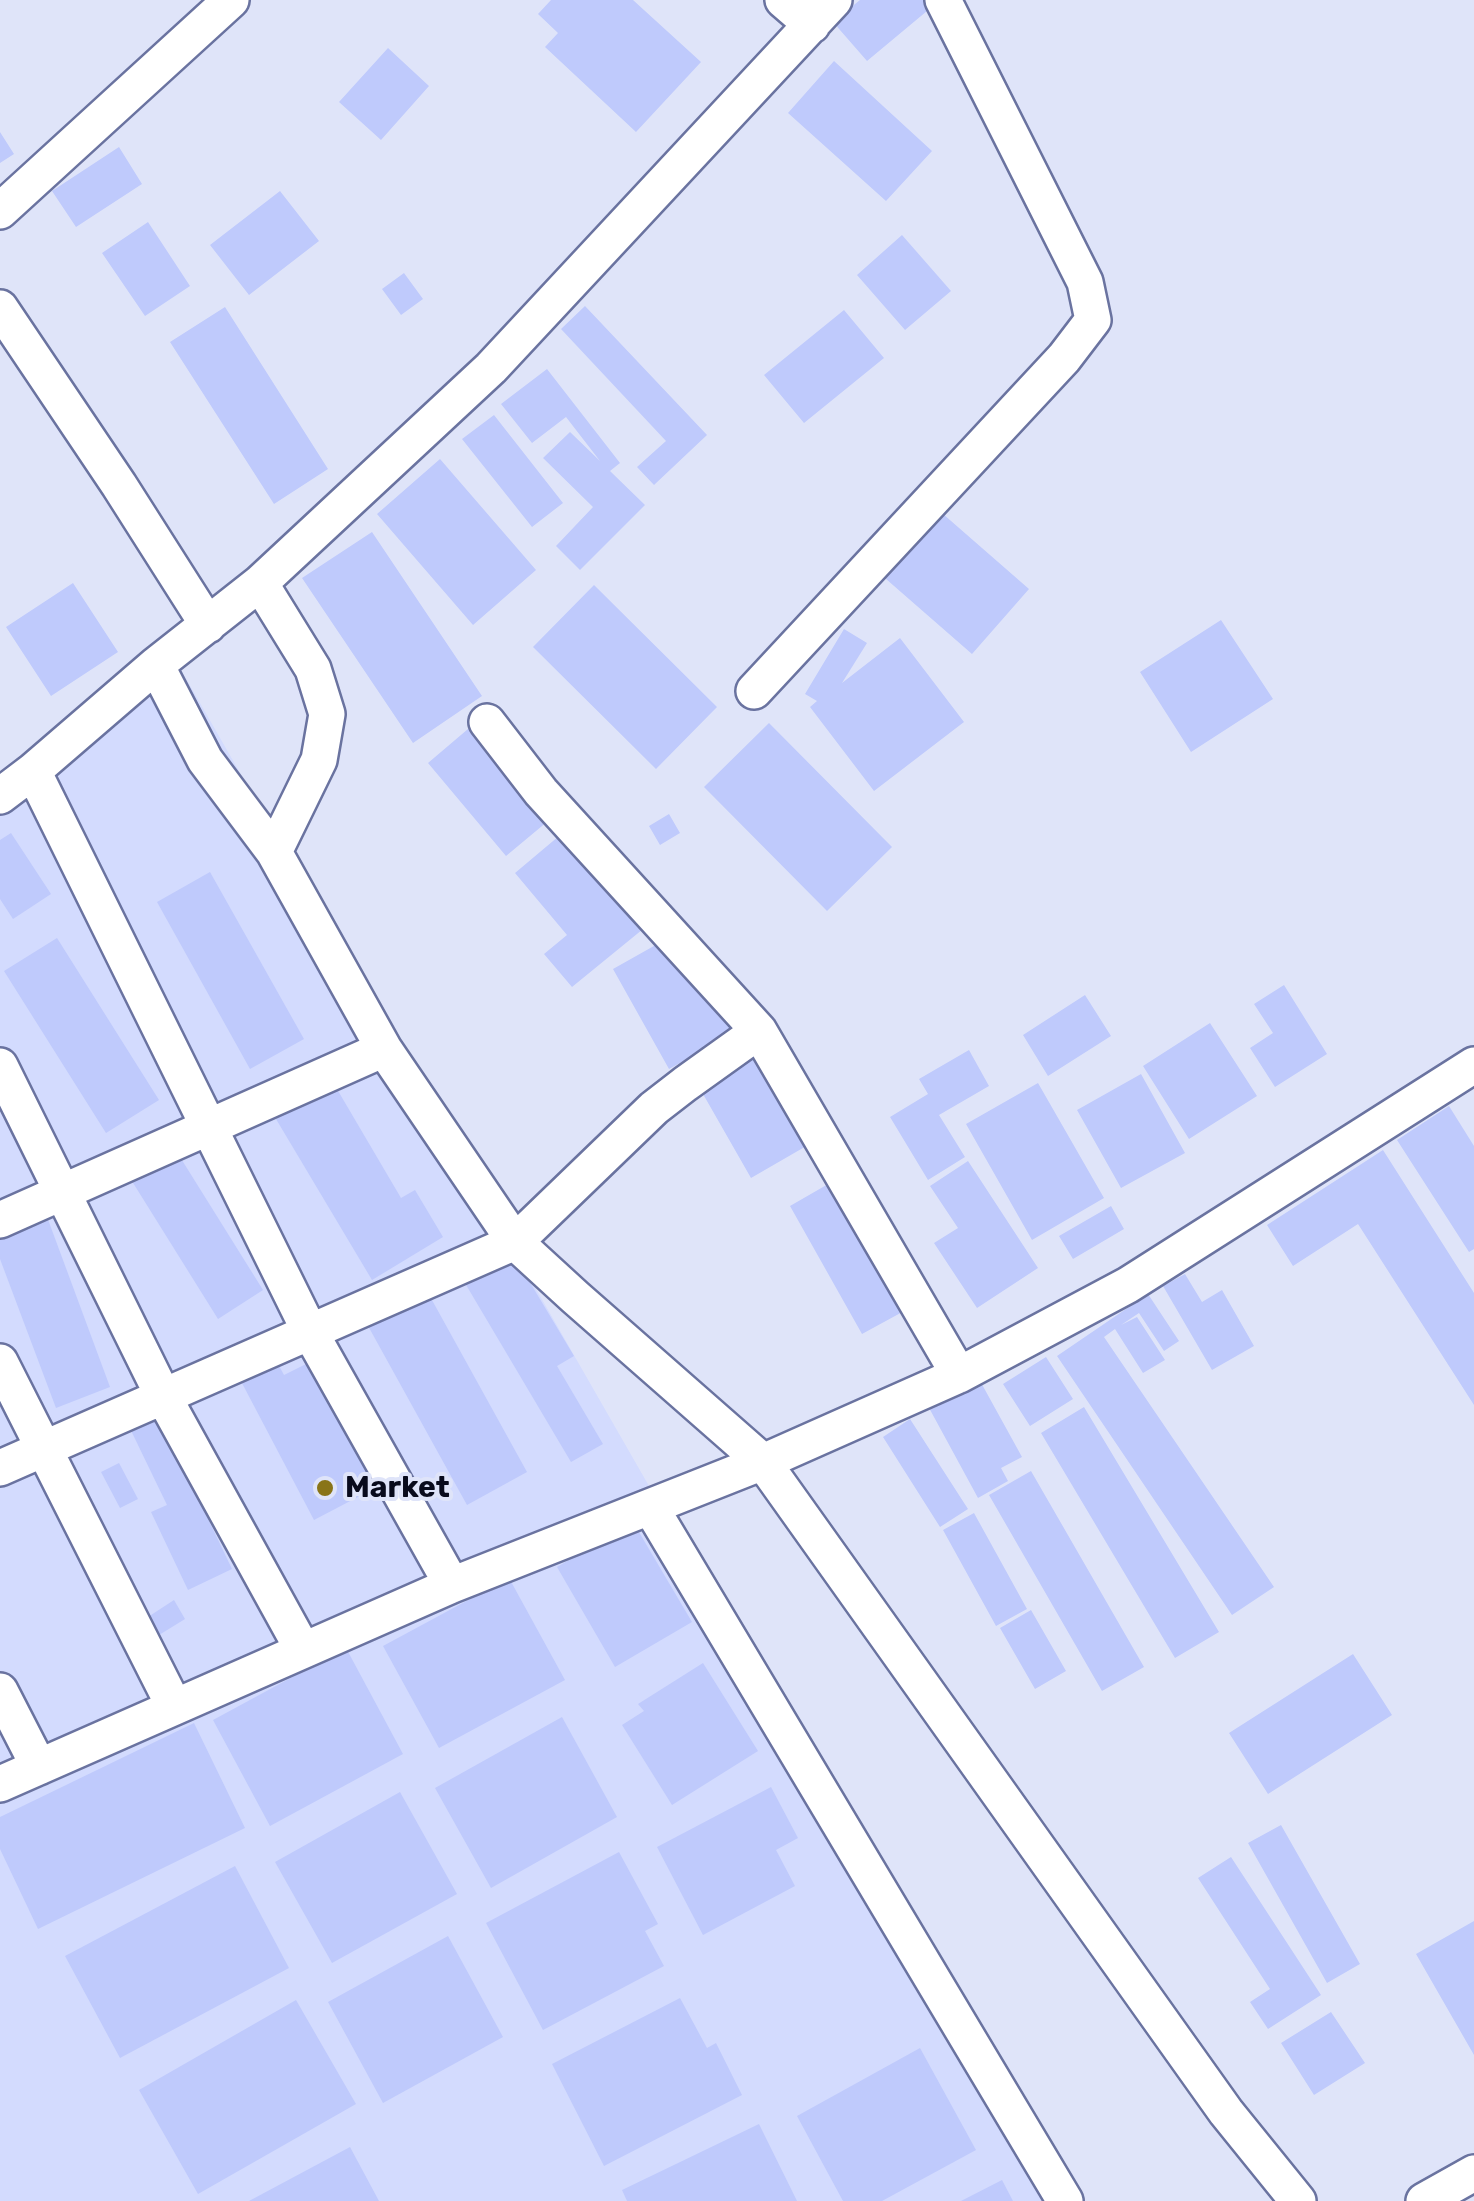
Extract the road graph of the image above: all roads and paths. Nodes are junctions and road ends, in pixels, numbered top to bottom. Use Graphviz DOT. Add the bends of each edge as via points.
graph roads {
  1 [pos="231,0"];
  2 [pos="783,0"];
  3 [pos="943,0"];
  4 [pos="823,12"];
  5 [pos="0,211"];
  6 [pos="0,308"];
  7 [pos="260,583"];
  8 [pos="208,625"];
  9 [pos="156,664"];
  10 [pos="754,691"];
  11 [pos="487,722"];
  12 [pos="33,770"];
  13 [pos="0,796"];
  14 [pos="274,852"];
  15 [pos="759,1031"];
  16 [pos="384,1049"];
  17 [pos="1474,1065"];
  18 [pos="0,1066"];
  19 [pos="208,1128"];
  20 [pos="63,1192"];
  21 [pos="0,1220"];
  22 [pos="515,1242"];
  23 [pos="310,1332"];
  24 [pos="0,1362"];
  25 [pos="959,1374"];
  26 [pos="163,1396"];
  27 [pos="45,1448"];
  28 [pos="763,1462"];
  29 [pos="0,1468"];
  30 [pos="651,1508"];
  31 [pos="452,1584"];
  32 [pos="303,1650"];
  33 [pos="0,1691"];
  34 [pos="174,1706"];
  35 [pos="39,1767"];
  36 [pos="0,1784"];
  37 [pos="1474,2173"];
  38 [pos="1065,2201"];
  39 [pos="1298,2201"];
  40 [pos="1424,2201"];
  1 -- 5 [label="street"];
  2 -- 4 [label="street"];
  3 -- 10 [label="street" via="1085,282 1092,320"];
  4 -- 7 [label="street" via="491,368"];
  6 -- 8 [label="street"];
  7 -- 8 [label="street"];
  7 -- 14 [label="street" via="313,670 327,714 319,760"];
  8 -- 9 [label="street"];
  9 -- 12 [label="street"];
  9 -- 14 [label="street" via="206,760"];
  11 -- 15 [label="street" via="541,792"];
  12 -- 13 [label="street"];
  12 -- 19 [label="street"];
  14 -- 16 [label="street"];
  15 -- 22 [label="street" via="654,1108"];
  15 -- 25 [label="street"];
  16 -- 19 [label="street"];
  16 -- 22 [label="street"];
  17 -- 25 [label="street" via="1128,1284"];
  18 -- 20 [label="street"];
  19 -- 20 [label="street"];
  19 -- 23 [label="street"];
  20 -- 21 [label="street"];
  20 -- 26 [label="street"];
  22 -- 23 [label="street"];
  22 -- 28 [label="street"];
  23 -- 26 [label="street"];
  23 -- 31 [label="street"];
  24 -- 27 [label="street"];
  25 -- 28 [label="street"];
  26 -- 27 [label="street"];
  26 -- 32 [label="street"];
  27 -- 29 [label="street"];
  27 -- 34 [label="street"];
  28 -- 30 [label="street"];
  28 -- 39 [label="street" via="1226,2112"];
  30 -- 31 [label="street"];
  30 -- 38 [label="street"];
  31 -- 32 [label="street"];
  32 -- 34 [label="street"];
  33 -- 35 [label="street"];
  34 -- 35 [label="street"];
  35 -- 36 [label="street"];
  37 -- 40 [label="street"];
}
